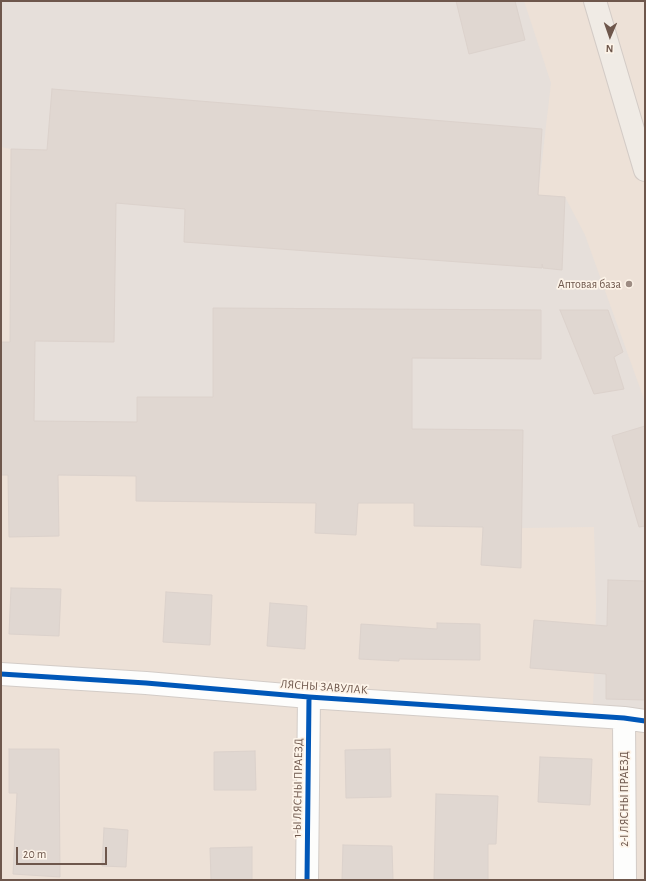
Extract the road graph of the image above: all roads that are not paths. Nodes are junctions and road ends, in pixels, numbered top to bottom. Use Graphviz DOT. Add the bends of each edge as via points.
graph roads {
  1 [pos="595,1"];
  2 [pos="645,170"];
  3 [pos="1,674"];
  4 [pos="309,697"];
  5 [pos="634,720"];
  6 [pos="307,880"];
  7 [pos="625,880"];
  1 -- 2 [label="main road"];
  3 -- 4 [label="street, ЛЯСНЫ ЗАВУЛАК"];
  4 -- 5 [label="street, ЛЯСНЫ ЗАВУЛАК"];
  4 -- 6 [label="street, 1-Ы ЛЯСНЫ ПРАЕЗД"];
  5 -- 7 [label="street, 2-І ЛЯСНЫ ПРАЕЗД"];
}
